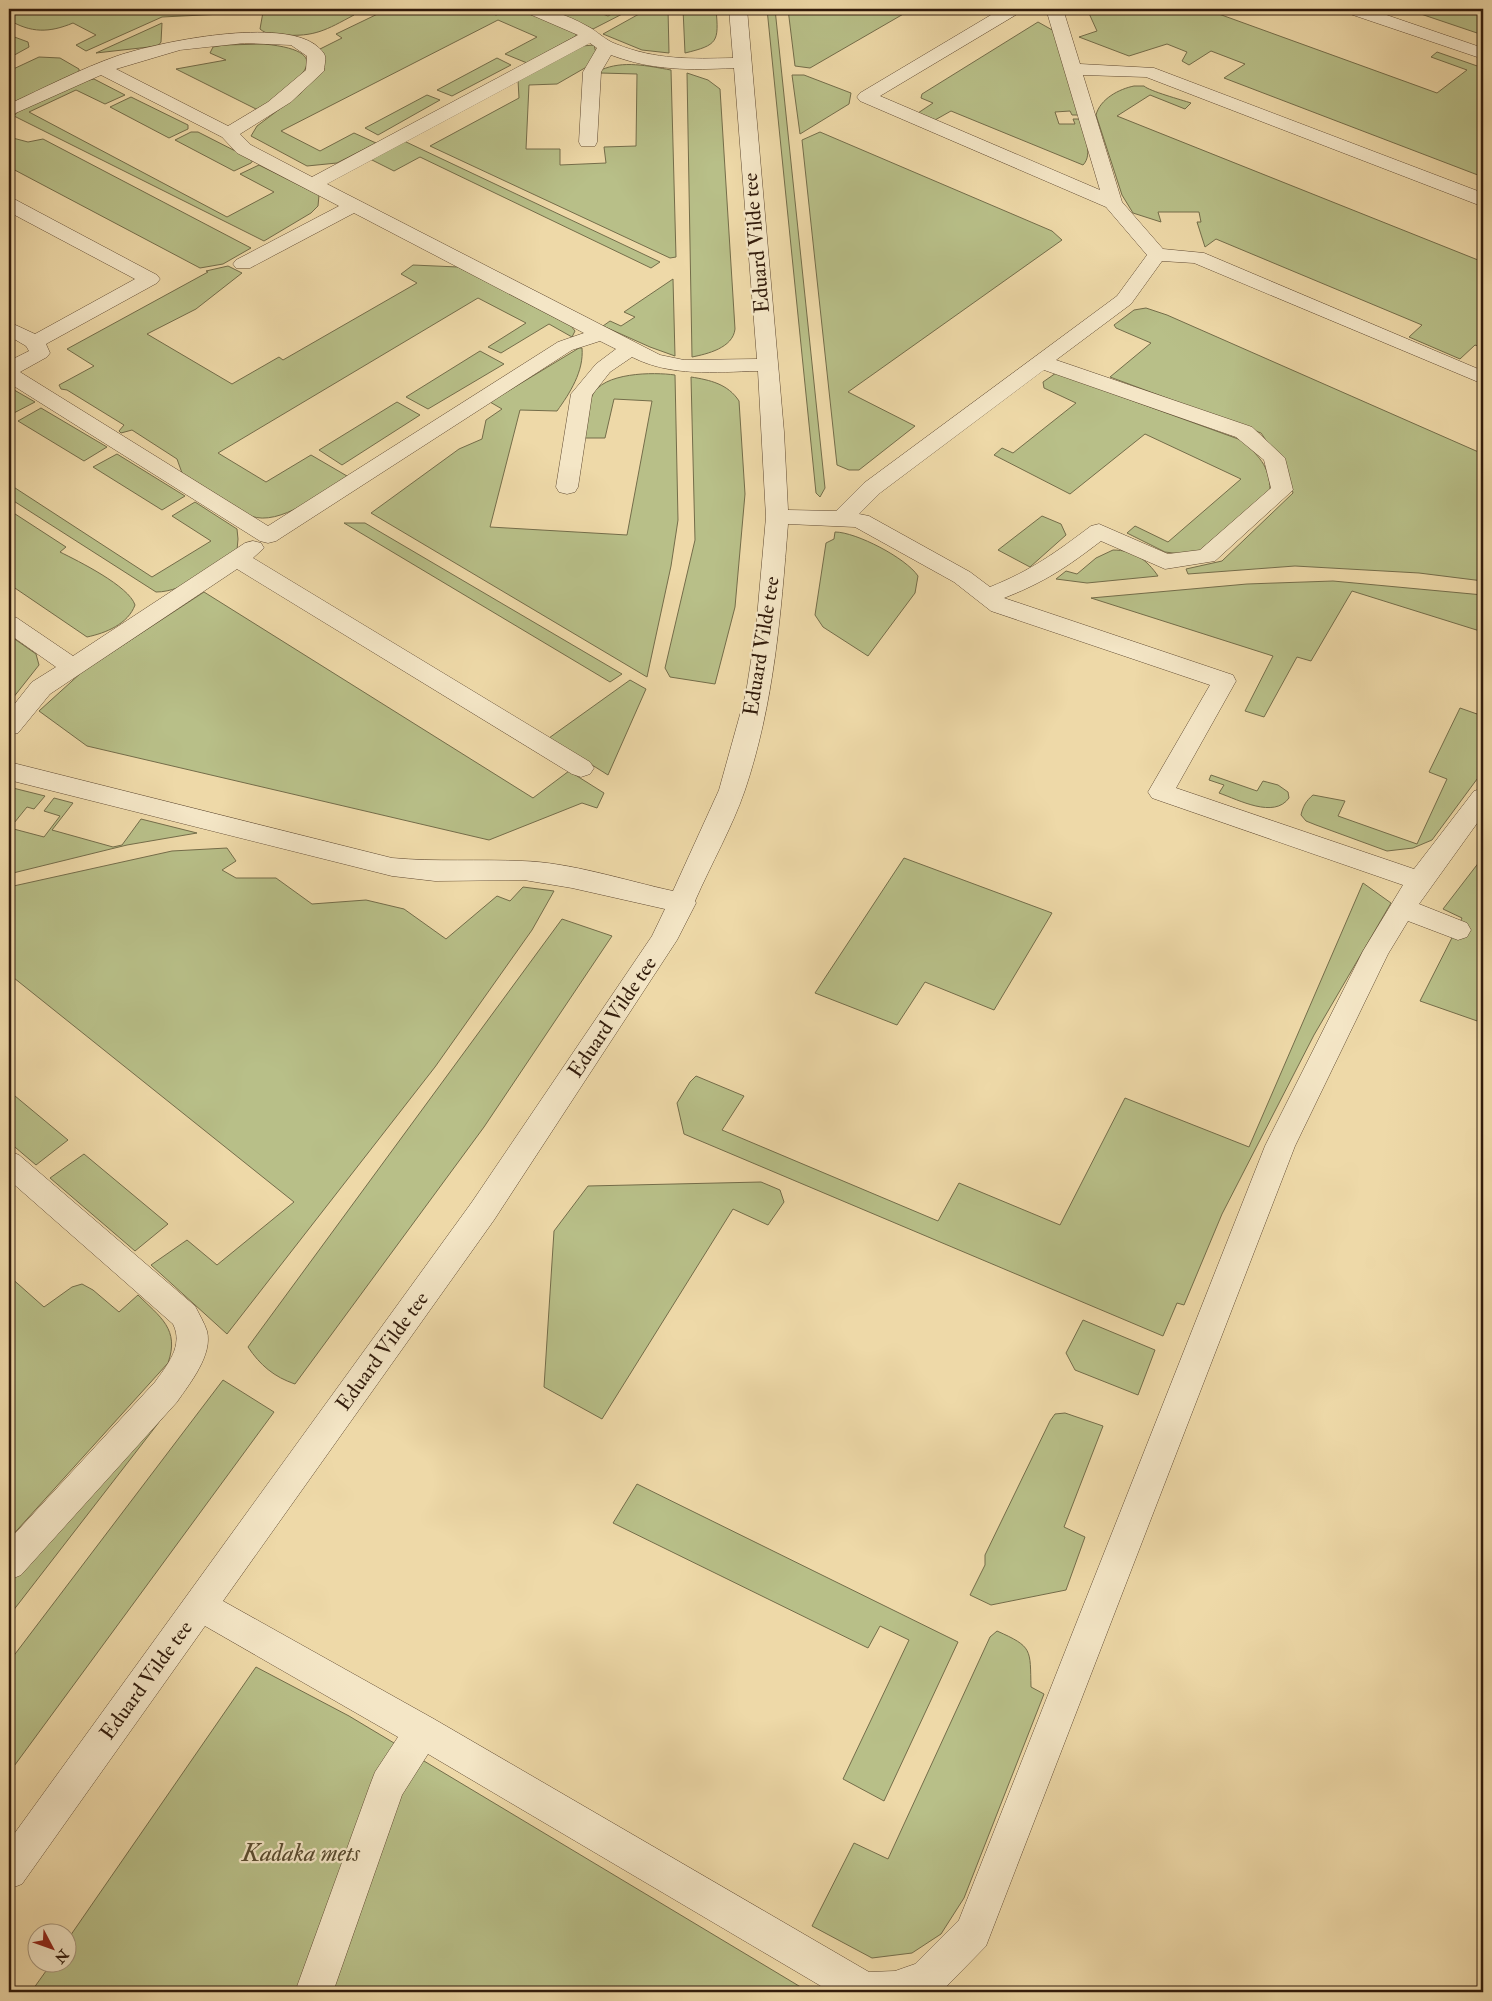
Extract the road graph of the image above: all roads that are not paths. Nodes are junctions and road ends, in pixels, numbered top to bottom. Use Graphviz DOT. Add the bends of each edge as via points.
graph roads {
  1 [pos="533,9"];
  2 [pos="738,9"];
  3 [pos="1013,9"];
  4 [pos="1055,9"];
  5 [pos="1353,9"];
  6 [pos="590,36"];
  7 [pos="607,47"];
  8 [pos="1483,54"];
  9 [pos="741,63"];
  10 [pos="101,68"];
  11 [pos="1073,69"];
  12 [pos="9,111"];
  13 [pos="228,133"];
  14 [pos="588,142"];
  15 [pos="313,184"];
  16 [pos="1483,200"];
  17 [pos="1113,203"];
  18 [pos="9,204"];
  19 [pos="353,206"];
  20 [pos="1157,255"];
  21 [pos="243,264"];
  22 [pos="9,328"];
  23 [pos="602,334"];
  24 [pos="35,342"];
  25 [pos="631,348"];
  26 [pos="1041,362"];
  27 [pos="767,365"];
  28 [pos="9,368"];
  29 [pos="9,374"];
  30 [pos="1483,378"];
  31 [pos="567,487"];
  32 [pos="777,517"];
  33 [pos="842,518"];
  34 [pos="268,536"];
  35 [pos="238,559"];
  36 [pos="987,597"];
  37 [pos="9,623"];
  38 [pos="71,666"];
  39 [pos="9,727"];
  40 [pos="581,768"];
  41 [pos="9,771"];
  42 [pos="1483,797"];
  43 [pos="1419,881"];
  44 [pos="683,903"];
  45 [pos="1402,908"];
  46 [pos="1458,930"];
  47 [pos="9,1162"];
  48 [pos="9,1564"];
  49 [pos="199,1605"];
  50 [pos="422,1731"];
  51 [pos="9,1871"];
  52 [pos="314,1992"];
  1 -- 6 [label="street"];
  2 -- 9 [label="street, Eduard Vilde tee"];
  3 -- 17 [label="street" via="866,97"];
  4 -- 11 [label="street"];
  5 -- 8 [label="street"];
  6 -- 7 [label="street"];
  6 -- 15 [label="street"];
  7 -- 9 [label="street" via="631,56 677,65"];
  7 -- 14 [label="street" via="592,72"];
  9 -- 27 [label="street, Eduard Vilde tee"];
  10 -- 12 [label="street"];
  10 -- 13 [label="street"];
  10 -- 13 [label="street" via="198,43 245,38 294,40 316,55 315,71 298,89 261,116"];
  11 -- 16 [label="street" via="1148,72"];
  11 -- 17 [label="street"];
  13 -- 15 [label="street" via="244,149"];
  15 -- 19 [label="street"];
  17 -- 20 [label="street"];
  18 -- 24 [label="street" via="150,279"];
  19 -- 21 [label="street"];
  19 -- 23 [label="street"];
  20 -- 26 [label="street" via="1124,300"];
  20 -- 30 [label="street" via="1197,257"];
  22 -- 24 [label="street"];
  23 -- 25 [label="street"];
  23 -- 34 [label="street" via="565,346"];
  24 -- 28 [label="street" via="40,353"];
  25 -- 27 [label="street" via="654,360 684,366"];
  25 -- 31 [label="street" via="603,368 582,394"];
  26 -- 33 [label="street" via="872,488"];
  26 -- 36 [label="street" via="1244,432 1274,458 1282,490 1207,556 1165,562 1099,531 1033,578"];
  27 -- 32 [label="street, Eduard Vilde tee"];
  29 -- 34 [label="street"];
  32 -- 33 [label="street"];
  32 -- 44 [label="street, Eduard Vilde tee" via="768,629 758,693 732,790"];
  33 -- 36 [label="street" via="861,521 962,577"];
  34 -- 35 [label="street"];
  35 -- 38 [label="street"];
  35 -- 40 [label="street"];
  36 -- 43 [label="street" via="999,606 1032,618 1224,681 1161,792"];
  37 -- 38 [label="street"];
  38 -- 39 [label="street" via="41,688"];
  41 -- 44 [label="street" via="392,866 435,872 524,870"];
  42 -- 43 [label="street"];
  43 -- 45 [label="street"];
  44 -- 49 [label="street, Eduard Vilde tee" via="664,940 483,1211"];
  45 -- 46 [label="street"];
  45 -- 50 [label="street" via="1376,951 1280,1146 1166,1431 973,1933 927,1979 896,1990 865,1991"];
  47 -- 48 [label="street" via="184,1315 192,1331 191,1349 166,1392"];
  49 -- 50 [label="street"];
  49 -- 51 [label="street, Eduard Vilde tee"];
  50 -- 52 [label="street" via="388,1784"];
}
